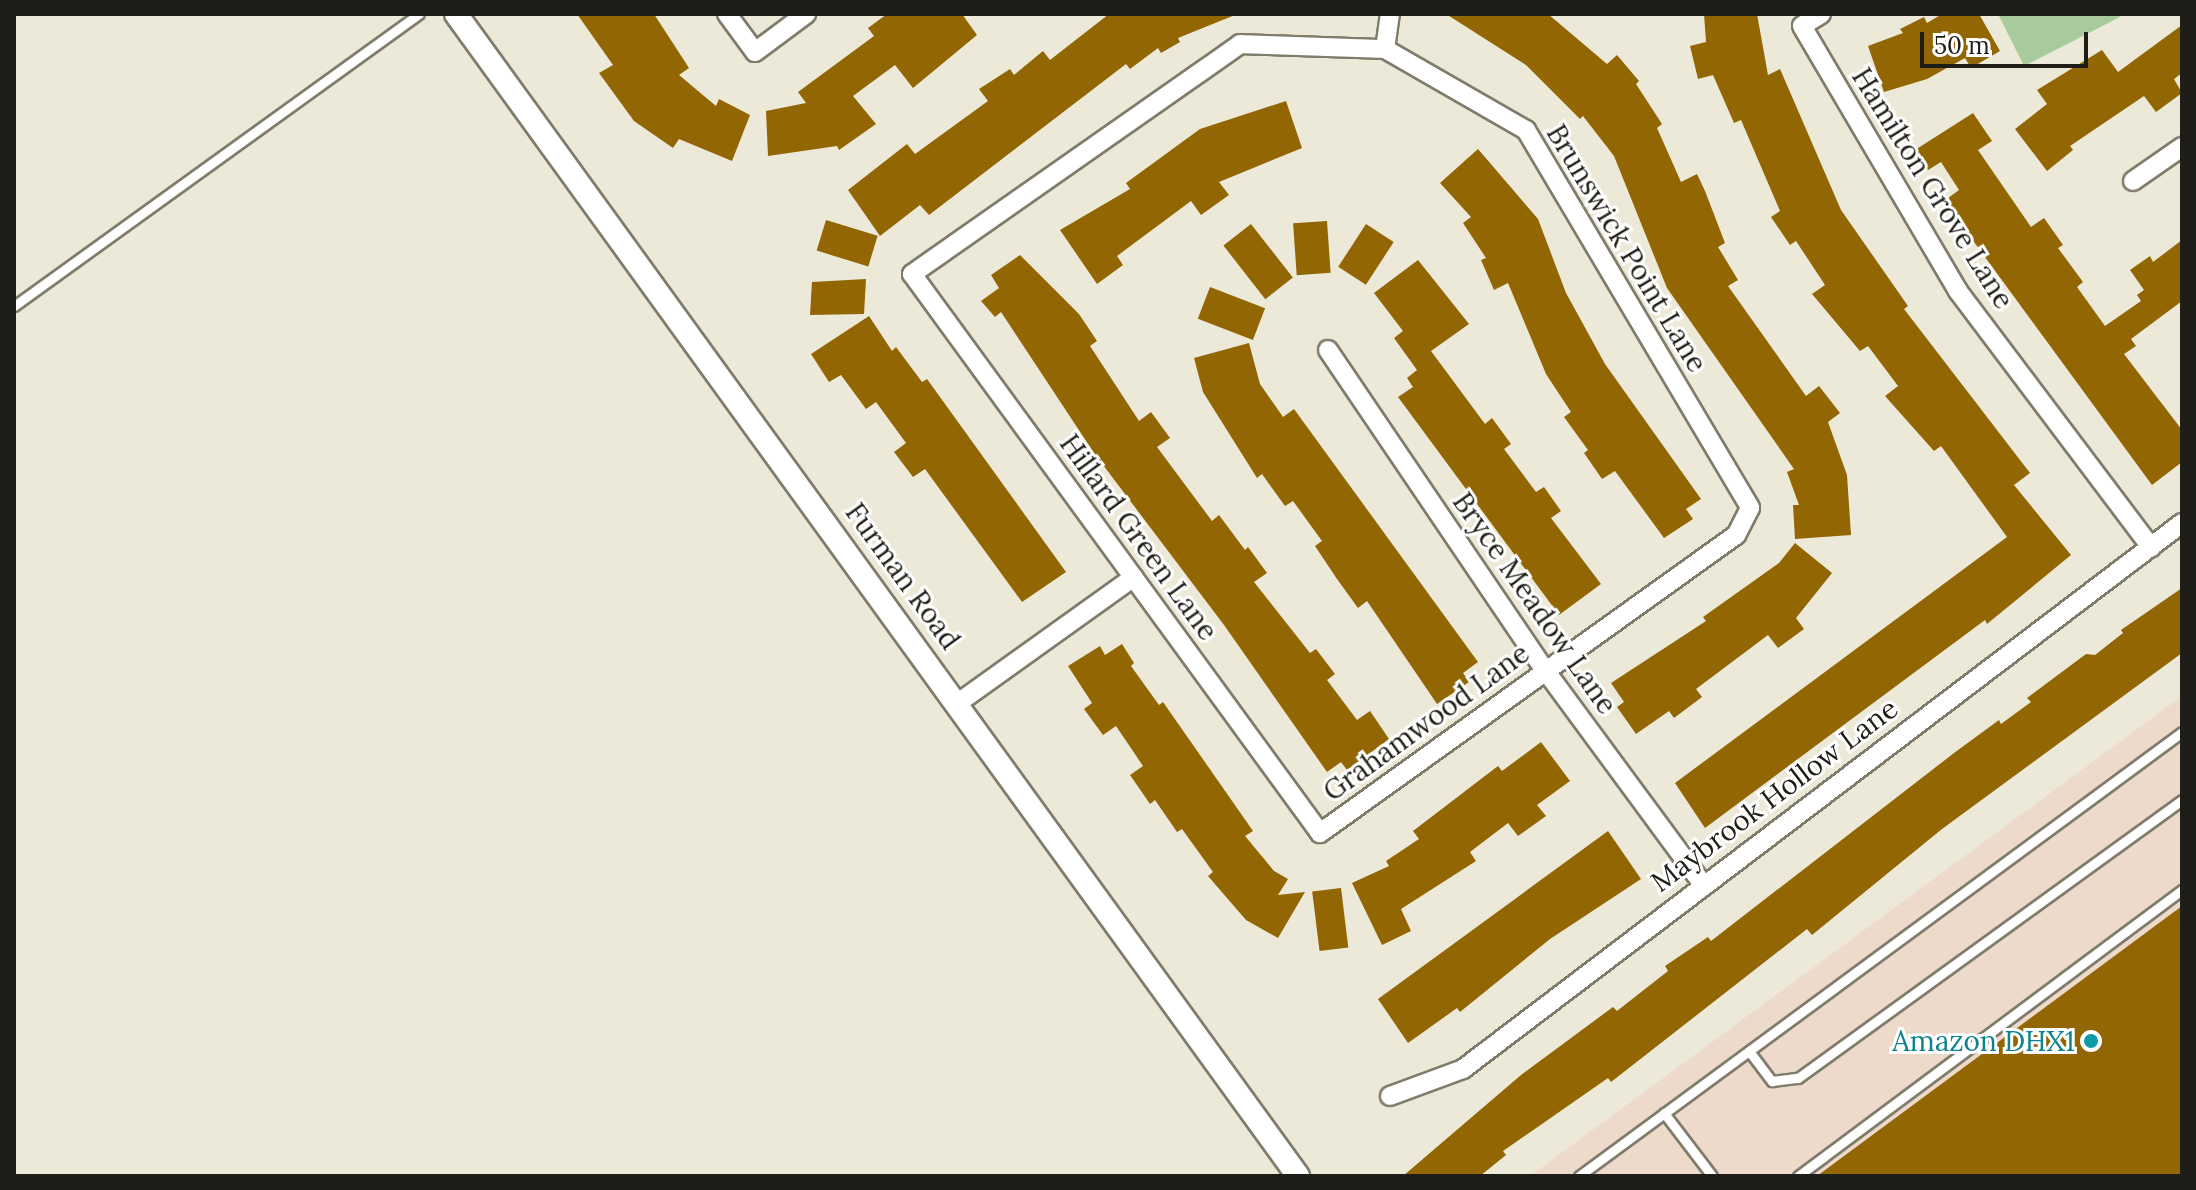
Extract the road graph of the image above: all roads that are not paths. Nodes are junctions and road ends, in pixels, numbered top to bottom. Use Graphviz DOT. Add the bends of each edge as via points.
graph roads {
  1 [pos="419,14"];
  2 [pos="456,14"];
  3 [pos="727,14"];
  4 [pos="806,14"];
  5 [pos="1390,14"];
  6 [pos="1821,14"];
  7 [pos="1385,49"];
  8 [pos="2182,147"];
  9 [pos="2133,181"];
  10 [pos="912,274"];
  11 [pos="14,306"];
  12 [pos="1328,350"];
  13 [pos="1750,508"];
  14 [pos="2182,523"];
  15 [pos="2151,547"];
  16 [pos="1134,577"];
  17 [pos="1545,670"];
  18 [pos="958,703"];
  19 [pos="2182,732"];
  20 [pos="2182,800"];
  21 [pos="1320,833"];
  22 [pos="1702,883"];
  23 [pos="2182,890"];
  24 [pos="1749,1051"];
  25 [pos="1390,1096"];
  26 [pos="1664,1113"];
  27 [pos="1298,1176"];
  28 [pos="1579,1176"];
  29 [pos="1712,1176"];
  30 [pos="1798,1176"];
  1 -- 11 [label="lane"];
  2 -- 18 [label="street, Furman Road"];
  3 -- 4 [label="street" via="755,52"];
  5 -- 7 [label="street"];
  6 -- 15 [label="street, Hamilton Grove Lane" via="1802,26 1958,291"];
  7 -- 10 [label="street, Brunswick Point Lane" via="1240,44"];
  7 -- 13 [label="street, Brunswick Point Lane" via="1526,130"];
  8 -- 9 [label="street"];
  10 -- 16 [label="street, Hillard Green Lane"];
  12 -- 17 [label="street, Bryce Meadow Lane"];
  13 -- 17 [label="street, Grahamwood Lane" via="1736,535"];
  14 -- 15 [label="street, Maybrook Hollow Lane"];
  15 -- 22 [label="street, Maybrook Hollow Lane"];
  16 -- 18 [label="street"];
  16 -- 21 [label="street, Hillard Green Lane"];
  17 -- 21 [label="street, Grahamwood Lane"];
  17 -- 22 [label="street, Bryce Meadow Lane"];
  18 -- 27 [label="street, Furman Road"];
  19 -- 24 [label="lane"];
  20 -- 24 [label="lane" via="1798,1078 1772,1081"];
  22 -- 25 [label="street, Maybrook Hollow Lane" via="1463,1069"];
  23 -- 30 [label="lane"];
  24 -- 26 [label="lane"];
  26 -- 28 [label="lane"];
  26 -- 29 [label="lane"];
}
